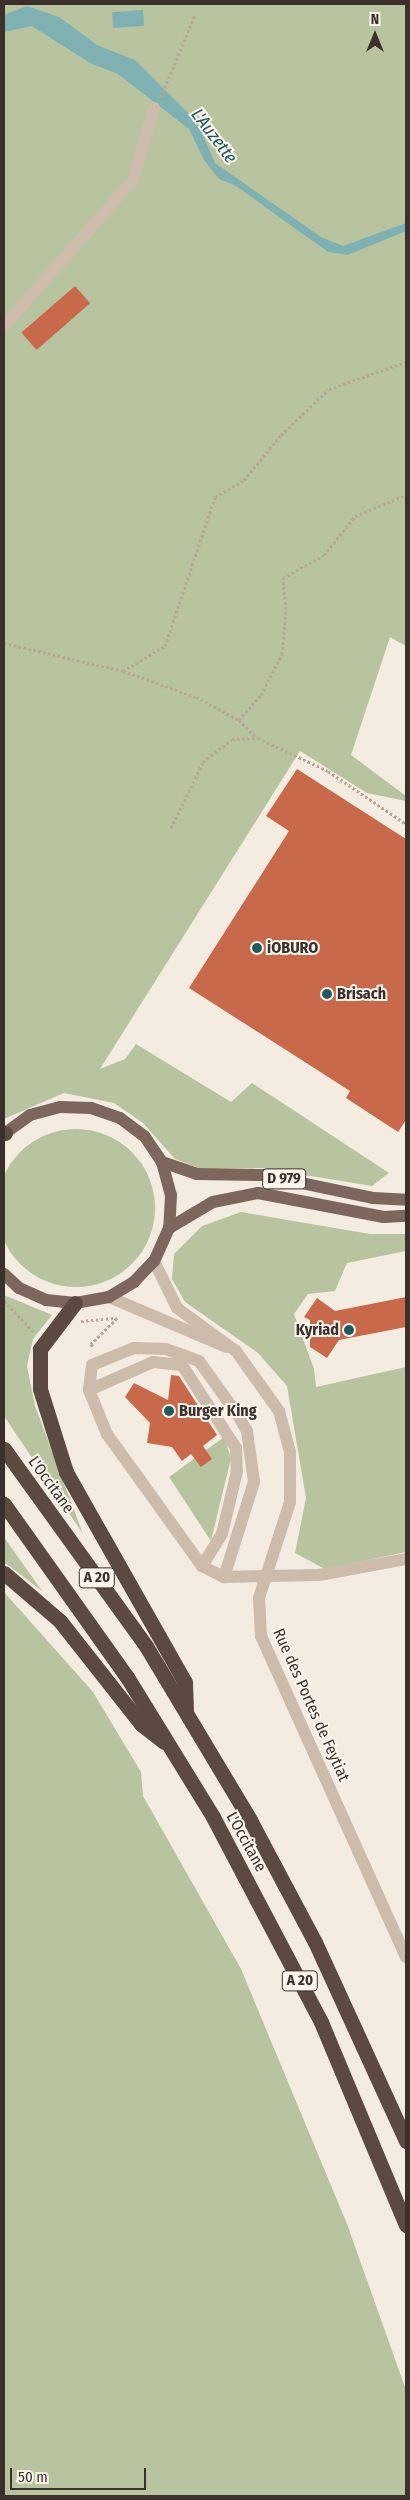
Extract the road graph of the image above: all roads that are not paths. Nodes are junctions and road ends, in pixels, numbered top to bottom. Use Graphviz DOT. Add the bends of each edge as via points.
graph roads {
  1 [pos="154,108"];
  2 [pos="4,326"];
  3 [pos="4,1133"];
  4 [pos="162,1162"];
  5 [pos="406,1200"];
  6 [pos="406,1216"];
  7 [pos="169,1228"];
  8 [pos="154,1262"];
  9 [pos="4,1274"];
  10 [pos="109,1297"];
  11 [pos="75,1303"];
  12 [pos="236,1351"];
  13 [pos="89,1390"];
  14 [pos="4,1449"];
  15 [pos="4,1504"];
  16 [pos="406,1559"];
  17 [pos="202,1566"];
  18 [pos="4,1573"];
  19 [pos="266,1575"];
  20 [pos="224,1577"];
  21 [pos="186,1710"];
  22 [pos="172,1748"];
  23 [pos="406,1957"];
  24 [pos="406,2141"];
  25 [pos="406,2224"];
  1 -- 2 [label="street" via="133,180"];
  3 -- 4 [label="main road" via="30,1116 60,1107 91,1108 132,1127"];
  4 -- 5 [label="main road, D 979" via="197,1174 263,1175 374,1198"];
  4 -- 7 [label="main road" via="171,1195"];
  6 -- 7 [label="main road, D 979" via="384,1217 258,1193 214,1202"];
  7 -- 8 [label="main road"];
  8 -- 10 [label="main road" via="134,1282"];
  8 -- 12 [label="street, Rue des Portes de Feytiat" via="177,1308"];
  9 -- 11 [label="main road" via="19,1288 46,1300"];
  10 -- 11 [label="main road"];
  10 -- 12 [label="street"];
  11 -- 21 [label="highway" via="40,1349 40,1389 66,1472 185,1682"];
  12 -- 19 [label="street, Rue des Portes de Feytiat" via="280,1411 290,1452 290,1502"];
  13 -- 17 [label="street" via="107,1434"];
  13 -- 17 [label="street" via="152,1362 182,1365 236,1448 237,1471 222,1534"];
  13 -- 20 [label="street" via="92,1365 134,1348 166,1349 199,1361 210,1376 247,1431 254,1482"];
  14 -- 21 [label="highway, L'Occitane / A 20" via="146,1646"];
  15 -- 22 [label="highway, L'Occitane / A 20" via="88,1619"];
  16 -- 19 [label="street" via="319,1575"];
  17 -- 20 [label="street"];
  18 -- 22 [label="highway" via="60,1620 141,1724"];
  19 -- 20 [label="street"];
  19 -- 23 [label="street, Rue des Portes de Feytiat" via="257,1617 261,1636"];
  21 -- 24 [label="highway, L'Occitane / A 20" via="315,1942"];
  22 -- 25 [label="highway, L'Occitane / A 20" via="322,2022"];
}
